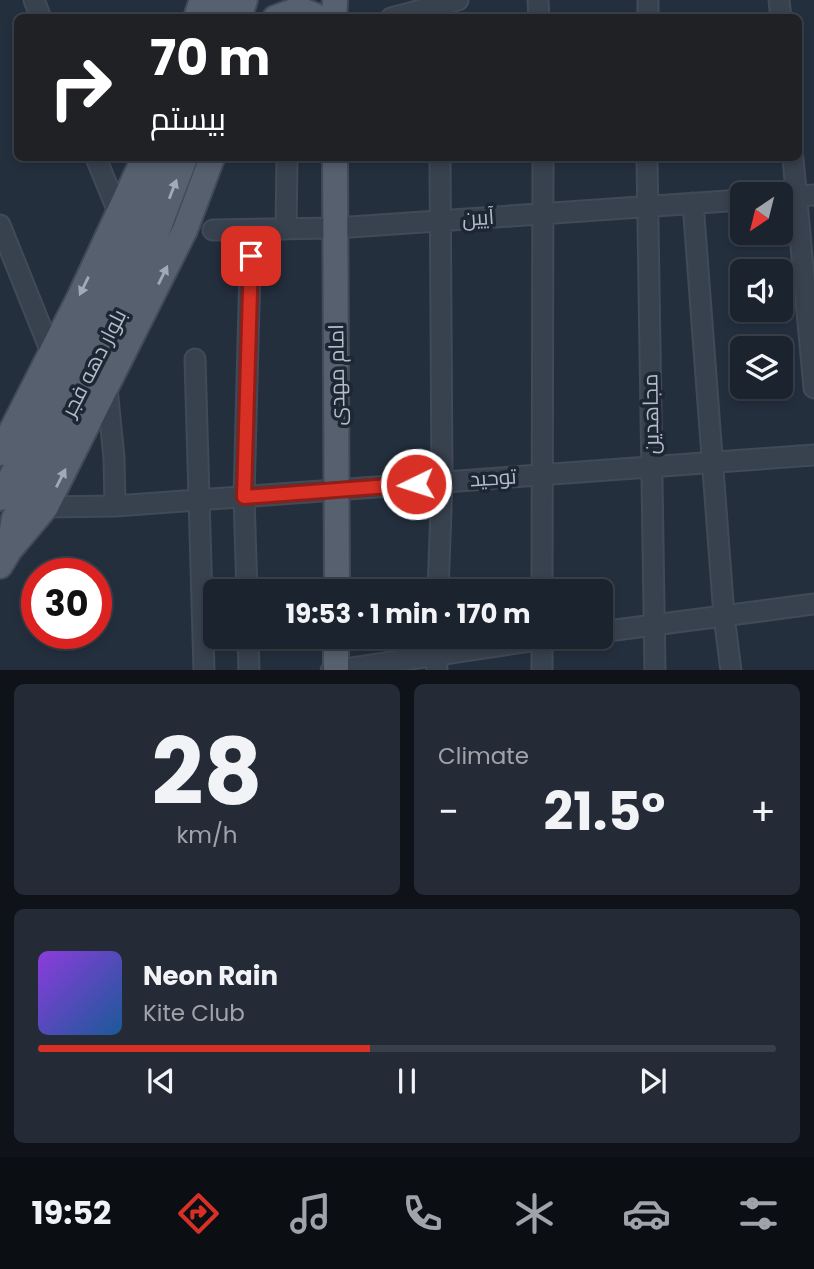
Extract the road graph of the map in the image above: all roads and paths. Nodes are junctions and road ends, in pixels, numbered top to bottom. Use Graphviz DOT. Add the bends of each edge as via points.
graph roads {
  1 [pos="458,0"];
  2 [pos="437,11"];
  3 [pos="286,14"];
  4 [pos="311,14"];
  5 [pos="417,14"];
  6 [pos="97,161"];
  7 [pos="143,161"];
  8 [pos="162,161"];
  9 [pos="185,161"];
  10 [pos="211,161"];
  11 [pos="287,161"];
  12 [pos="335,161"];
  13 [pos="440,161"];
  14 [pos="543,161"];
  15 [pos="647,161"];
  16 [pos="793,161"];
  17 [pos="797,196"];
  18 [pos="730,201"];
  19 [pos="694,203"];
  20 [pos="647,206"];
  21 [pos="119,214"];
  22 [pos="545,214"];
  23 [pos="441,222"];
  24 [pos="0,225"];
  25 [pos="336,228"];
  26 [pos="286,229"];
  27 [pos="213,230"];
  28 [pos="251,230"];
  29 [pos="51,352"];
  30 [pos="195,359"];
  31 [pos="107,388"];
  32 [pos="814,388"];
  33 [pos="0,453"];
  34 [pos="814,455"];
  35 [pos="715,462"];
  36 [pos="652,467"];
  37 [pos="544,475"];
  38 [pos="442,482"];
  39 [pos="338,490"];
  40 [pos="244,497"];
  41 [pos="0,498"];
  42 [pos="198,500"];
  43 [pos="115,506"];
  44 [pos="46,507"];
  45 [pos="4,560"];
  46 [pos="247,579"];
  47 [pos="337,579"];
  48 [pos="438,579"];
  49 [pos="542,579"];
  50 [pos="814,604"];
  51 [pos="724,616"];
  52 [pos="654,625"];
  53 [pos="613,630"];
  54 [pos="248,649"];
  55 [pos="335,649"];
  56 [pos="471,649"];
  57 [pos="545,649"];
  58 [pos="436,654"];
  59 [pos="204,670"];
  60 [pos="249,670"];
  61 [pos="334,670"];
  62 [pos="542,670"];
  63 [pos="655,670"];
  64 [pos="730,670"];
  1 -- 2 [label="street"];
  2 -- 5 [label="street"];
  3 -- 4 [label="main road" via="299,9"];
  6 -- 21 [label="street"];
  7 -- 21 [label="main road"];
  8 -- 41 [label="main road, بلوار دهه فجر" via="132,238 78,351"];
  45 -- 9 [label="main road, بلوار دهه فجر, one-way" via="14,518 148,256"];
  31 -- 10 [label="main road, one-way" via="185,230"];
  11 -- 26 [label="street"];
  12 -- 25 [label="main road, امام مهدی"];
  13 -- 23 [label="street"];
  14 -- 22 [label="street"];
  15 -- 20 [label="street, مجاهدین"];
  16 -- 17 [label="street"];
  17 -- 32 [label="street"];
  18 -- 19 [label="street, آیین"];
  19 -- 20 [label="street, آیین"];
  19 -- 35 [label="street"];
  20 -- 22 [label="street, آیین"];
  20 -- 36 [label="street, مجاهدین"];
  21 -- 29 [label="main road, one-way"];
  22 -- 23 [label="street, آیین"];
  22 -- 37 [label="street"];
  23 -- 25 [label="street, آیین"];
  23 -- 38 [label="street"];
  24 -- 29 [label="street"];
  25 -- 26 [label="street, آیین"];
  25 -- 39 [label="main road, امام مهدی"];
  26 -- 28 [label="street, آیین"];
  27 -- 28 [label="street, آیین"];
  28 -- 40 [label="street"];
  29 -- 33 [label="main road"];
  30 -- 42 [label="street"];
  31 -- 43 [label="street"];
  44 -- 31 [label="main road, one-way"];
  34 -- 35 [label="street, توحید"];
  35 -- 36 [label="street, توحید"];
  35 -- 51 [label="street"];
  36 -- 37 [label="street, توحید"];
  36 -- 52 [label="street, مجاهدین"];
  37 -- 38 [label="street, توحید"];
  37 -- 49 [label="street"];
  38 -- 39 [label="street, توحید"];
  38 -- 48 [label="street"];
  39 -- 40 [label="street, توحید"];
  39 -- 47 [label="main road, امام مهدی"];
  40 -- 42 [label="street, توحید"];
  40 -- 46 [label="street"];
  42 -- 43 [label="street, توحید"];
  42 -- 59 [label="street"];
  43 -- 44 [label="street, توحید"];
  44 -- 45 [label="main road"];
  50 -- 51 [label="street"];
  51 -- 52 [label="street"];
  51 -- 64 [label="street"];
  52 -- 53 [label="street"];
  52 -- 63 [label="street, مجاهدین"];
  54 -- 60 [label="street"];
  55 -- 61 [label="main road"];
  56 -- 58 [label="street"];
  57 -- 62 [label="street"];
  58 -- 61 [label="street"];
}
